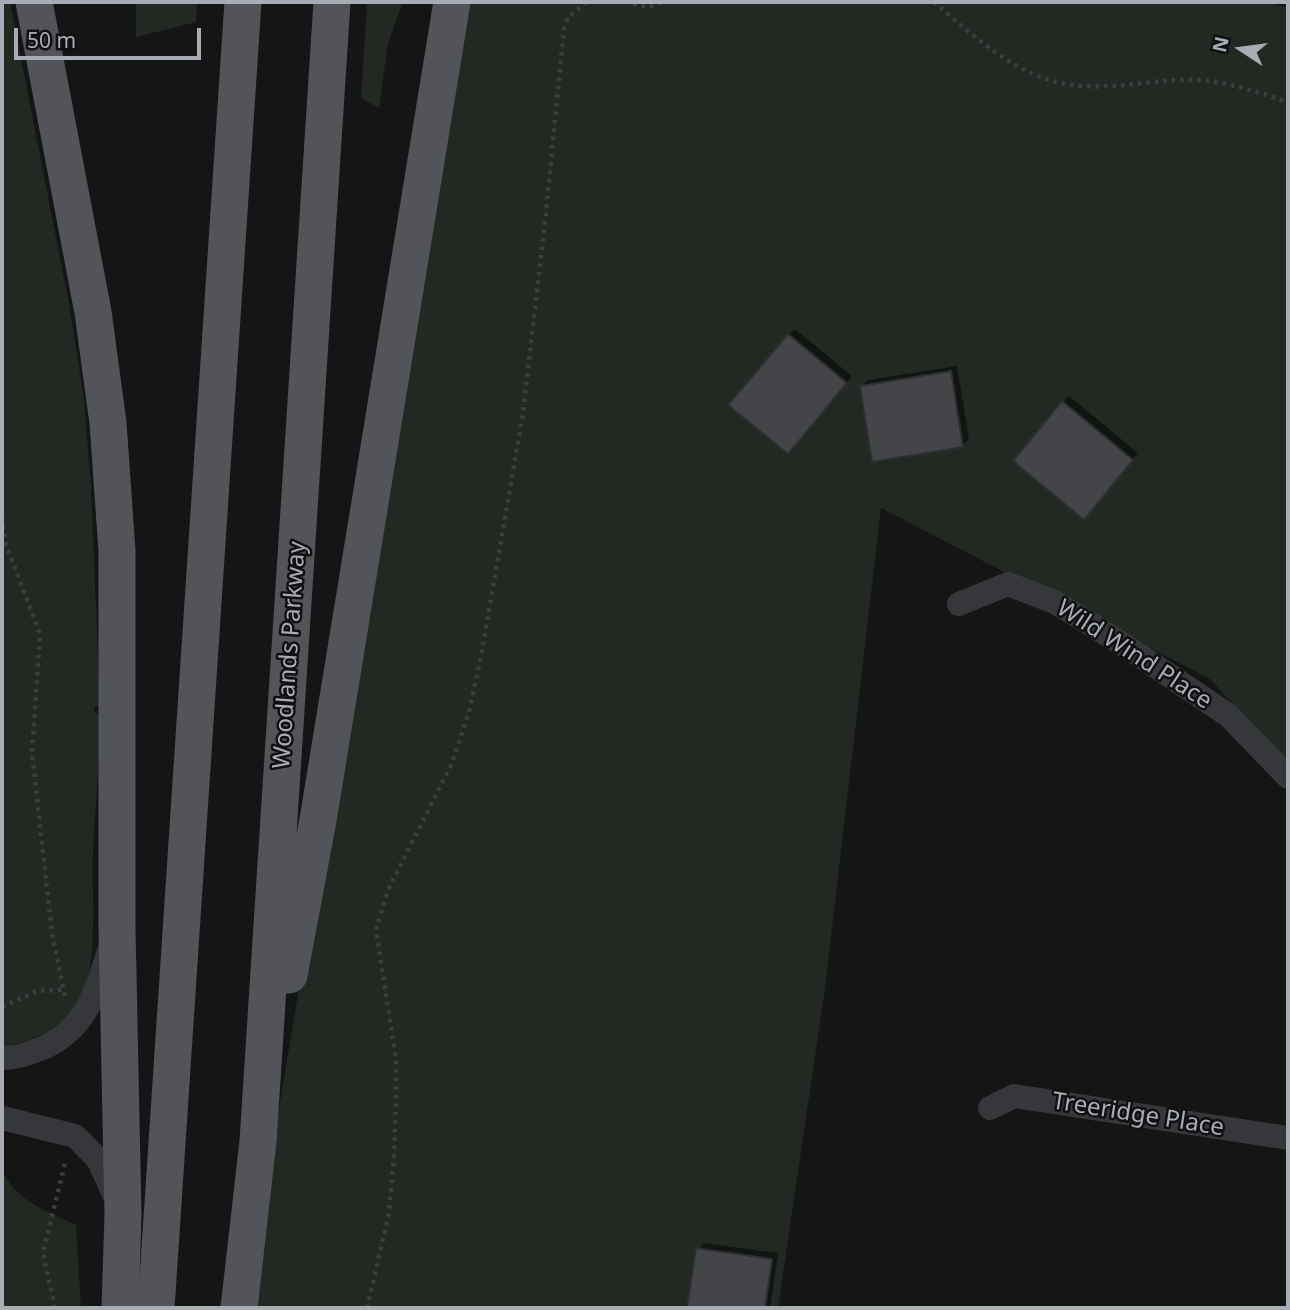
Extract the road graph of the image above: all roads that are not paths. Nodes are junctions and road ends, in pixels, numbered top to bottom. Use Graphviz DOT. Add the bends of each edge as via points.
graph roads {
  1 [pos="34,2"];
  2 [pos="243,2"];
  3 [pos="332,2"];
  4 [pos="452,2"];
  5 [pos="959,604"];
  6 [pos="1288,777"];
  7 [pos="117,928"];
  8 [pos="2,1058"];
  9 [pos="990,1108"];
  10 [pos="2,1118"];
  11 [pos="1288,1138"];
  12 [pos="258,1141"];
  13 [pos="124,1215"];
  14 [pos="120,1308"];
  15 [pos="156,1308"];
  16 [pos="239,1308"];
  1 -- 7 [label="main road" via="93,312 108,423 117,551"];
  2 -- 15 [label="main road"];
  3 -- 12 [label="main road, Woodlands Parkway"];
  4 -- 12 [label="main road" via="318,820"];
  5 -- 6 [label="street, Wild Wind Place" via="1008,584 1055,602 1228,715"];
  7 -- 8 [label="street" via="89,1006 75,1027 29,1054"];
  7 -- 13 [label="main road"];
  9 -- 11 [label="street, Treeridge Place" via="1014,1096"];
  10 -- 13 [label="street" via="75,1136 98,1159"];
  12 -- 16 [label="main road, Woodlands Parkway"];
  13 -- 14 [label="main road"];
}
